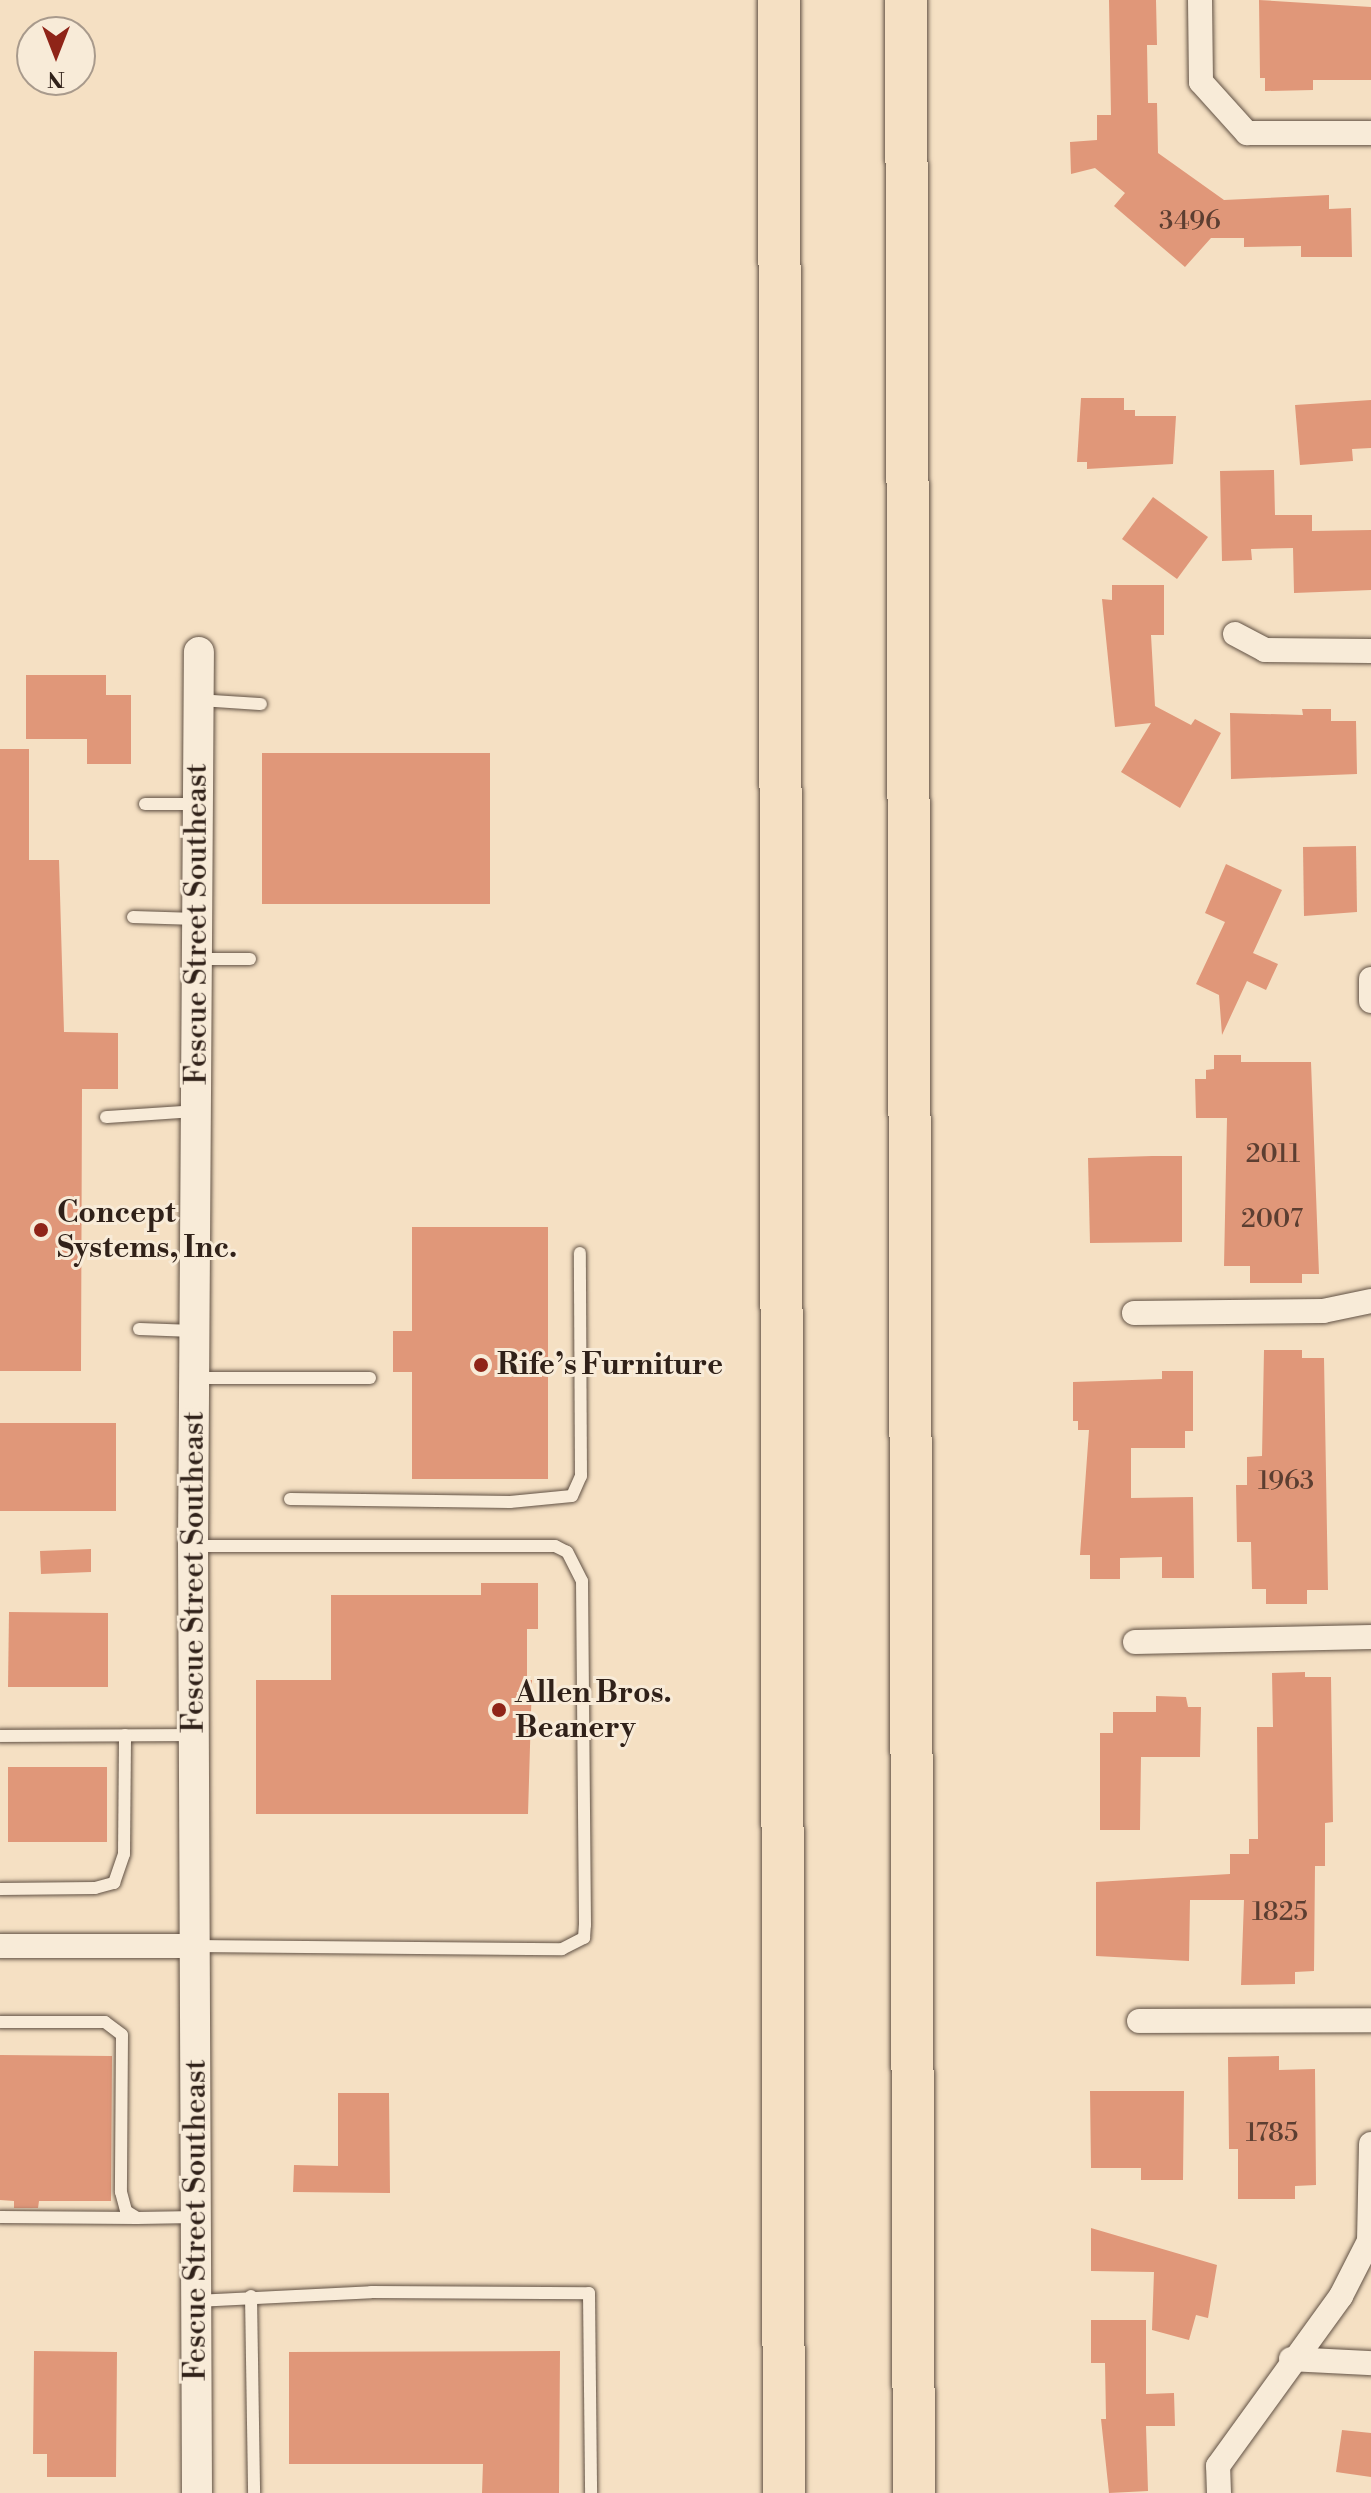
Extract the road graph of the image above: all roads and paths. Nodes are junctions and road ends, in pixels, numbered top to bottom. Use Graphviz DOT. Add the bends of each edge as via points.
graph roads {
  1 [pos="779,0"];
  2 [pos="906,0"];
  3 [pos="1200,0"];
  4 [pos="1371,133"];
  5 [pos="1235,634"];
  6 [pos="1371,651"];
  7 [pos="199,652"];
  8 [pos="199,700"];
  9 [pos="261,704"];
  10 [pos="145,804"];
  11 [pos="198,804"];
  12 [pos="133,917"];
  13 [pos="197,919"];
  14 [pos="197,959"];
  15 [pos="250,959"];
  16 [pos="1371,979"];
  17 [pos="1371,1001"];
  18 [pos="196,1111"];
  19 [pos="106,1117"];
  20 [pos="580,1253"];
  21 [pos="1371,1301"];
  22 [pos="1134,1313"];
  23 [pos="139,1329"];
  24 [pos="194,1331"];
  25 [pos="194,1378"];
  26 [pos="370,1378"];
  27 [pos="290,1499"];
  28 [pos="193,1546"];
  29 [pos="1371,1637"];
  30 [pos="1135,1642"];
  31 [pos="125,1735"];
  32 [pos="193,1735"];
  33 [pos="0,1736"];
  34 [pos="0,1889"];
  35 [pos="0,1946"];
  36 [pos="194,1946"];
  37 [pos="1371,2020"];
  38 [pos="1139,2021"];
  39 [pos="0,2022"];
  40 [pos="1371,2144"];
  41 [pos="0,2217"];
  42 [pos="196,2217"];
  43 [pos="137,2218"];
  44 [pos="251,2296"];
  45 [pos="196,2301"];
  46 [pos="1291,2359"];
  47 [pos="1371,2363"];
  48 [pos="915,2378"];
  49 [pos="197,2493"];
  50 [pos="254,2493"];
  51 [pos="591,2493"];
  52 [pos="784,2493"];
  53 [pos="914,2493"];
  54 [pos="925,2493"];
  55 [pos="1219,2493"];
  1 -- 52 [label="highway"];
  2 -- 48 [label="highway"];
  3 -- 4 [label="street" via="1201,82 1247,133"];
  5 -- 6 [label="street" via="1265,650"];
  7 -- 8 [label="street, Fescue Street Southeast"];
  8 -- 9 [label="lane"];
  8 -- 11 [label="street, Fescue Street Southeast"];
  10 -- 11 [label="lane"];
  11 -- 13 [label="street, Fescue Street Southeast"];
  12 -- 13 [label="lane"];
  13 -- 14 [label="street, Fescue Street Southeast"];
  14 -- 15 [label="lane"];
  14 -- 18 [label="street, Fescue Street Southeast"];
  16 -- 17 [label="street"];
  18 -- 19 [label="lane"];
  18 -- 24 [label="street, Fescue Street Southeast"];
  20 -- 27 [label="lane" via="581,1476 572,1496 510,1502"];
  21 -- 22 [label="street" via="1323,1311"];
  23 -- 24 [label="lane"];
  24 -- 25 [label="street, Fescue Street Southeast"];
  25 -- 26 [label="lane"];
  25 -- 28 [label="street, Fescue Street Southeast"];
  28 -- 32 [label="street, Fescue Street Southeast"];
  28 -- 36 [label="lane" via="555,1546 567,1552 582,1581 585,1925 584,1938 562,1949"];
  29 -- 30 [label="street"];
  31 -- 32 [label="lane"];
  31 -- 33 [label="lane"];
  31 -- 34 [label="lane" via="124,1854 114,1883"];
  32 -- 36 [label="street, Fescue Street Southeast"];
  35 -- 36 [label="street"];
  36 -- 42 [label="street, Fescue Street Southeast"];
  37 -- 38 [label="street"];
  39 -- 43 [label="lane" via="105,2022 122,2035 121,2192 126,2211"];
  40 -- 46 [label="street" via="1369,2241 1341,2296"];
  41 -- 43 [label="lane"];
  42 -- 43 [label="lane"];
  42 -- 45 [label="street, Fescue Street Southeast"];
  44 -- 45 [label="lane"];
  44 -- 50 [label="lane"];
  44 -- 51 [label="lane" via="589,2293"];
  45 -- 49 [label="street, Fescue Street Southeast"];
  46 -- 47 [label="street"];
  46 -- 55 [label="street" via="1218,2466"];
  48 -- 53 [label="highway"];
  48 -- 54 [label="highway"];
}
